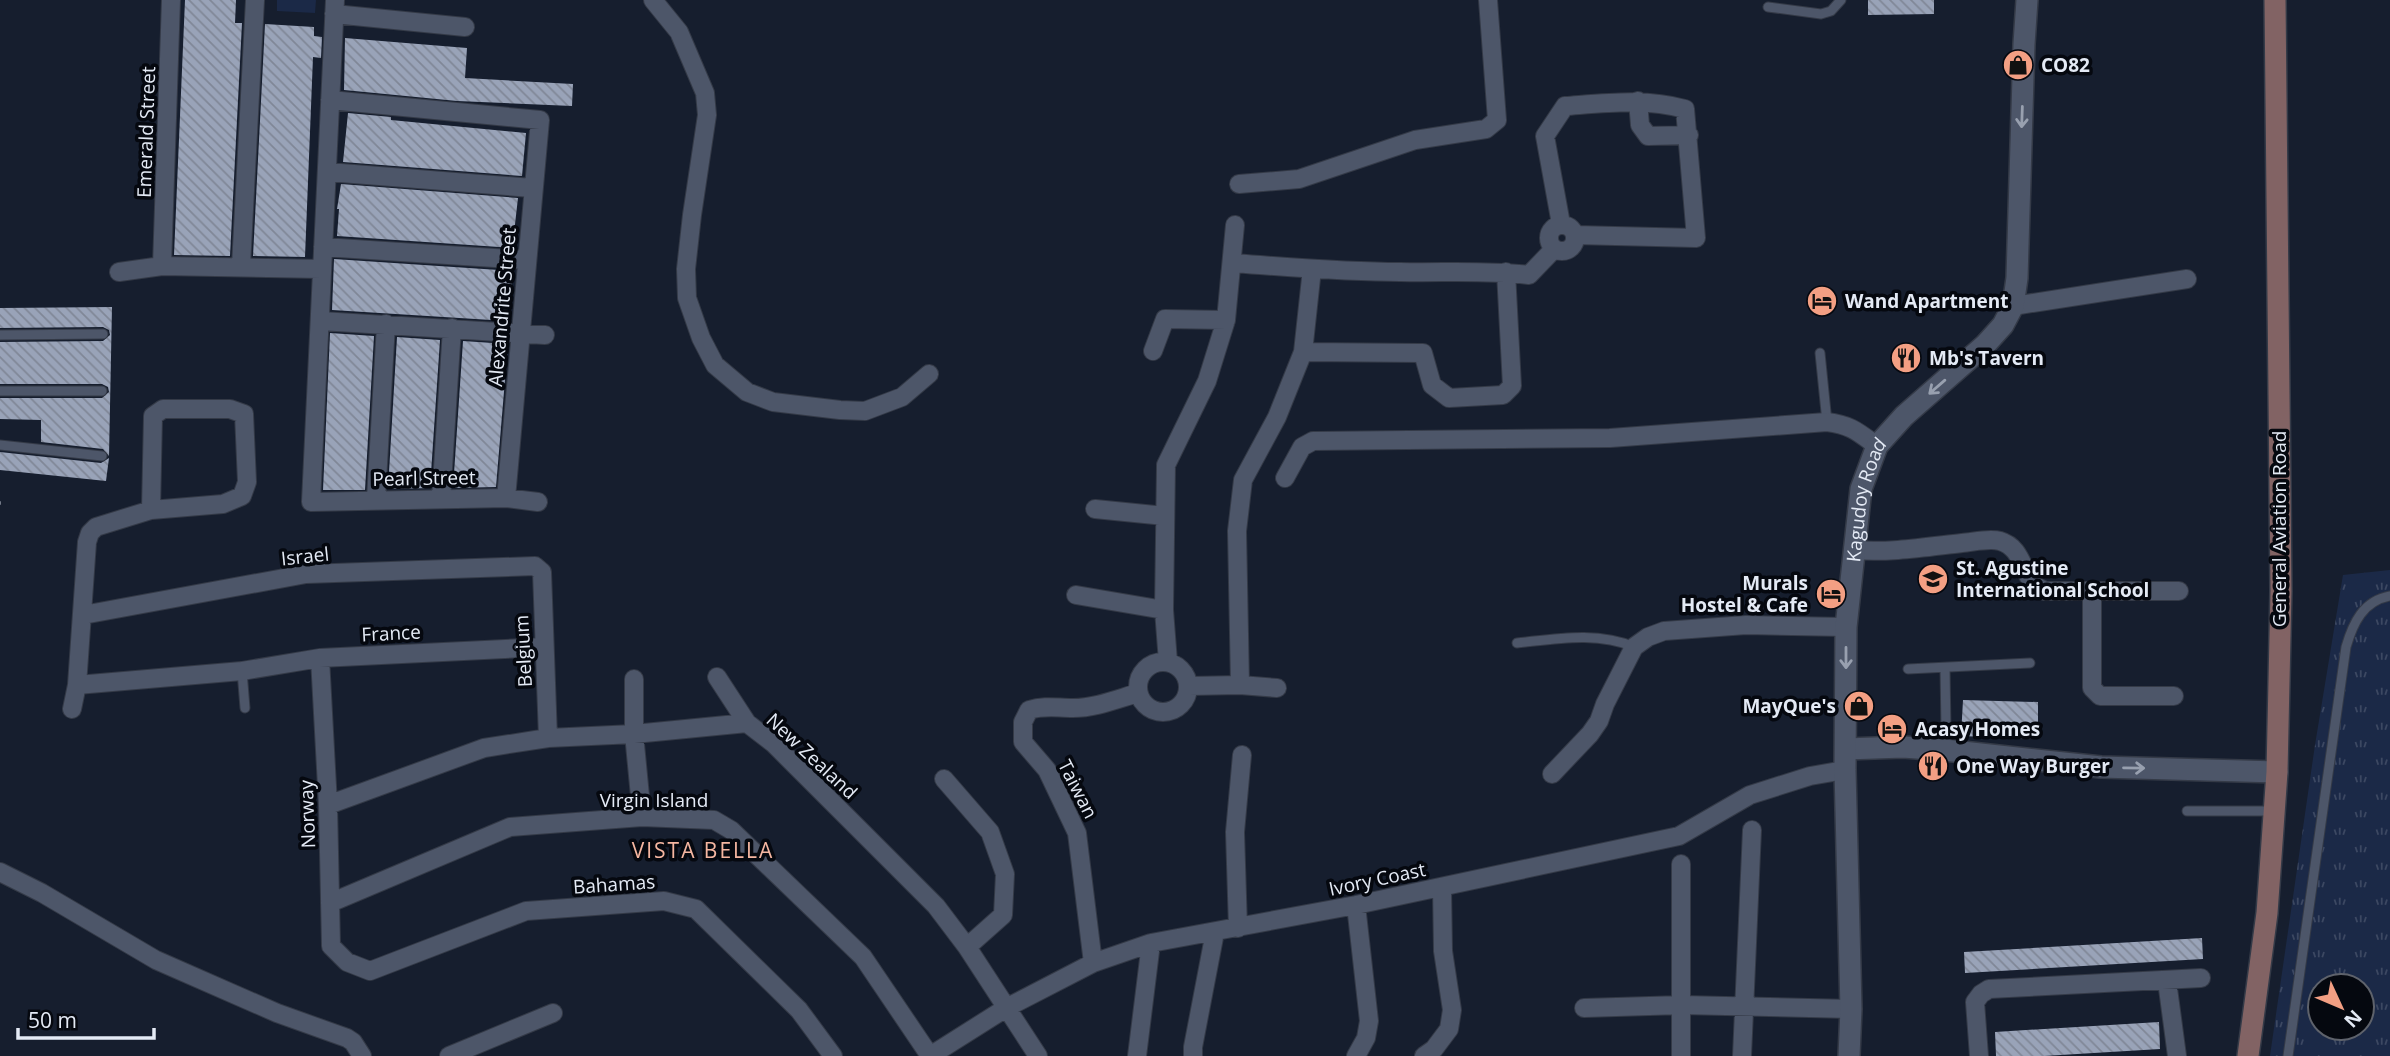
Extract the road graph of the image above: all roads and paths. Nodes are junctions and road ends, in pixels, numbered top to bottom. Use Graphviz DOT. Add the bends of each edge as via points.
graph roads {
  1 [pos="171,0"];
  2 [pos="255,0"];
  3 [pos="653,0"];
  4 [pos="1488,0"];
  5 [pos="1841,0"];
  6 [pos="2027,0"];
  7 [pos="2275,0"];
  8 [pos="334,7"];
  9 [pos="1768,7"];
  10 [pos="465,27"];
  11 [pos="330,100"];
  12 [pos="1638,101"];
  13 [pos="1689,135"];
  14 [pos="328,172"];
  15 [pos="1239,184"];
  16 [pos="532,188"];
  17 [pos="1235,225"];
  18 [pos="1568,230"];
  19 [pos="323,247"];
  20 [pos="527,260"];
  21 [pos="1232,263"];
  22 [pos="162,266"];
  23 [pos="241,266"];
  24 [pos="321,268"];
  25 [pos="1312,269"];
  26 [pos="119,272"];
  27 [pos="1506,272"];
  28 [pos="2187,279"];
  29 [pos="2013,306"];
  30 [pos="1226,320"];
  31 [pos="321,321"];
  32 [pos="386,324"];
  33 [pos="452,328"];
  34 [pos="522,332"];
  35 [pos="103,334"];
  36 [pos="0,335"];
  37 [pos="545,335"];
  38 [pos="1153,351"];
  39 [pos="1303,352"];
  40 [pos="1820,354"];
  41 [pos="929,374"];
  42 [pos="0,391"];
  43 [pos="102,391"];
  44 [pos="1827,422"];
  45 [pos="0,445"];
  46 [pos="1877,446"];
  47 [pos="102,456"];
  48 [pos="1285,478"];
  49 [pos="506,498"];
  50 [pos="376,499"];
  51 [pos="441,499"];
  52 [pos="538,502"];
  53 [pos="1095,509"];
  54 [pos="151,510"];
  55 [pos="1165,516"];
  56 [pos="1853,550"];
  57 [pos="535,566"];
  58 [pos="2092,591"];
  59 [pos="2179,591"];
  60 [pos="1076,595"];
  61 [pos="2390,596"];
  62 [pos="1164,610"];
  63 [pos="83,615"];
  64 [pos="1846,627"];
  65 [pos="1517,643"];
  66 [pos="544,647"];
  67 [pos="1634,647"];
  68 [pos="320,657"];
  69 [pos="1168,662"];
  70 [pos="2030,663"];
  71 [pos="1945,668"];
  72 [pos="1908,669"];
  73 [pos="242,671"];
  74 [pos="717,677"];
  75 [pos="634,679"];
  76 [pos="77,685"];
  77 [pos="1240,685"];
  78 [pos="1189,686"];
  79 [pos="1277,688"];
  80 [pos="1138,693"];
  81 [pos="2175,696"];
  82 [pos="245,708"];
  83 [pos="72,709"];
  84 [pos="747,723"];
  85 [pos="634,734"];
  86 [pos="548,737"];
  87 [pos="1944,750"];
  88 [pos="1242,755"];
  89 [pos="1846,759"];
  90 [pos="2277,772"];
  91 [pos="1552,774"];
  92 [pos="944,779"];
  93 [pos="328,805"];
  94 [pos="2274,810"];
  95 [pos="2187,811"];
  96 [pos="642,817"];
  97 [pos="1752,830"];
  98 [pos="1681,864"];
  99 [pos="0,872"];
  100 [pos="1443,887"];
  101 [pos="330,903"];
  102 [pos="1356,905"];
  103 [pos="1238,928"];
  104 [pos="1215,932"];
  105 [pos="1152,943"];
  106 [pos="967,947"];
  107 [pos="346,962"];
  108 [pos="1093,963"];
  109 [pos="2201,978"];
  110 [pos="2167,981"];
  111 [pos="1682,1005"];
  112 [pos="1006,1008"];
  113 [pos="1584,1008"];
  114 [pos="1744,1008"];
  115 [pos="1851,1009"];
  116 [pos="553,1013"];
  117 [pos="362,1056"];
  118 [pos="449,1056"];
  119 [pos="833,1056"];
  120 [pos="930,1056"];
  121 [pos="1038,1056"];
  122 [pos="1137,1056"];
  123 [pos="1194,1056"];
  124 [pos="1356,1056"];
  125 [pos="1424,1056"];
  126 [pos="1681,1056"];
  127 [pos="1742,1056"];
  128 [pos="1849,1056"];
  129 [pos="1979,1056"];
  130 [pos="2177,1056"];
  131 [pos="2248,1056"];
  132 [pos="2288,1056"];
  1 -- 22 [label="street, Emerald Street"];
  2 -- 23 [label="street"];
  3 -- 41 [label="street" via="679,32 705,93 707,116 692,215 687,298 715,365 747,392 773,402 840,410 865,411 902,397"];
  4 -- 15 [label="street" via="1497,120 1486,129 1415,140 1298,179"];
  5 -- 9 [label="lane" via="1821,14"];
  6 -- 29 [label="street, Kagudoy Road, one-way"];
  7 -- 90 [label="main road, General Aviation Road" via="2281,591"];
  8 -- 10 [label="street"];
  8 -- 11 [label="street"];
  11 -- 14 [label="street"];
  11 -- 16 [label="street, Alexandrite Street" via="540,120"];
  12 -- 13 [label="street" via="1685,109"];
  12 -- 13 [label="street" via="1640,125 1648,136"];
  12 -- 18 [label="street" via="1565,106 1545,136"];
  13 -- 18 [label="street" via="1696,238"];
  14 -- 16 [label="street"];
  14 -- 19 [label="street"];
  16 -- 20 [label="street, Alexandrite Street"];
  17 -- 21 [label="street"];
  18 -- 27 [label="street" via="1574,243 1562,251 1554,249 1530,275"];
  19 -- 20 [label="street"];
  19 -- 24 [label="street"];
  20 -- 34 [label="street, Alexandrite Street"];
  21 -- 25 [label="street"];
  21 -- 30 [label="street"];
  22 -- 23 [label="street"];
  22 -- 26 [label="street"];
  23 -- 24 [label="street"];
  24 -- 31 [label="street"];
  25 -- 27 [label="street"];
  25 -- 39 [label="street"];
  27 -- 39 [label="street" via="1512,386 1503,396 1449,398 1432,385 1423,353"];
  28 -- 29 [label="street"];
  29 -- 46 [label="street, Kagudoy Road, one-way" via="1985,345"];
  30 -- 38 [label="street" via="1165,319"];
  30 -- 55 [label="street" via="1208,381 1166,465"];
  31 -- 32 [label="street"];
  31 -- 50 [label="street, Pearl Street" via="311,502"];
  32 -- 33 [label="street"];
  32 -- 50 [label="street"];
  33 -- 34 [label="street"];
  33 -- 51 [label="street"];
  34 -- 37 [label="street"];
  34 -- 49 [label="street, Alexandrite Street"];
  35 -- 36 [label="lane"];
  39 -- 77 [label="street" via="1277,417 1243,480 1237,531"];
  40 -- 44 [label="lane"];
  42 -- 43 [label="lane"];
  44 -- 46 [label="street" via="1854,428"];
  44 -- 48 [label="street" via="1610,438 1311,441 1301,449"];
  45 -- 47 [label="lane"];
  46 -- 56 [label="street, Kagudoy Road" via="1861,489"];
  49 -- 51 [label="street, Pearl Street"];
  49 -- 52 [label="street, Pearl Street"];
  50 -- 51 [label="street, Pearl Street"];
  53 -- 55 [label="street"];
  54 -- 54 [label="street" via="223,504 242,496 247,482 244,414 230,409 163,409 153,416"];
  54 -- 63 [label="street" via="90,533"];
  55 -- 62 [label="street"];
  56 -- 58 [label="street" via="1878,552 1997,540 2017,552 2028,579 2041,589"];
  56 -- 64 [label="street, Kagudoy Road"];
  57 -- 63 [label="street, Israel" via="306,574"];
  57 -- 66 [label="street, Belgium" via="542,572"];
  58 -- 59 [label="street"];
  58 -- 81 [label="street" via="2095,693"];
  60 -- 62 [label="street"];
  61 -- 132 [label="lane" via="2368,605 2346,647"];
  62 -- 69 [label="street"];
  63 -- 76 [label="street"];
  64 -- 67 [label="street" via="1746,625 1664,631"];
  64 -- 89 [label="street, Kagudoy Road, one-way"];
  65 -- 67 [label="lane" via="1572,638 1619,640"];
  66 -- 68 [label="street, France"];
  66 -- 86 [label="street, Belgium"];
  67 -- 91 [label="street" via="1599,721"];
  68 -- 73 [label="street, France"];
  68 -- 93 [label="street, Norway"];
  69 -- 78 [label="street" via="1183,671"];
  69 -- 80 [label="street" via="1145,670"];
  70 -- 71 [label="lane"];
  71 -- 72 [label="lane"];
  71 -- 87 [label="lane"];
  73 -- 76 [label="street, France"];
  73 -- 82 [label="lane"];
  74 -- 84 [label="street"];
  75 -- 85 [label="street"];
  76 -- 83 [label="street"];
  77 -- 78 [label="street"];
  77 -- 79 [label="street"];
  78 -- 80 [label="street" via="1184,702 1171,712 1147,707"];
  80 -- 108 [label="street, Taiwan" via="1094,706 1043,706 1029,710 1023,722 1023,742 1047,770 1077,833"];
  84 -- 85 [label="street, New Zealand"];
  84 -- 106 [label="street, New Zealand" via="773,743 936,906"];
  85 -- 86 [label="street, New Zealand"];
  85 -- 96 [label="street"];
  86 -- 93 [label="street, New Zealand" via="484,748"];
  87 -- 89 [label="street" via="1903,747"];
  87 -- 90 [label="street, one-way" via="2101,767"];
  88 -- 103 [label="street" via="1235,832"];
  89 -- 100 [label="street, Ivory Coast" via="1750,795 1679,836"];
  89 -- 115 [label="street, Kagudoy Road"];
  90 -- 94 [label="main road, General Aviation Road"];
  92 -- 106 [label="street" via="990,832 1005,874 1003,915"];
  93 -- 101 [label="street, Norway"];
  94 -- 95 [label="lane"];
  94 -- 131 [label="main road, General Aviation Road" via="2267,913"];
  96 -- 101 [label="street, Virgin Island" via="510,827"];
  96 -- 120 [label="street, Virgin Island" via="714,820 731,830 863,957"];
  97 -- 114 [label="street"];
  98 -- 111 [label="street"];
  99 -- 117 [label="street" via="156,960 347,1038"];
  100 -- 102 [label="street, Ivory Coast"];
  100 -- 125 [label="street" via="1450,1028"];
  101 -- 107 [label="street, Norway" via="331,946"];
  102 -- 103 [label="street, Ivory Coast"];
  102 -- 124 [label="street" via="1368,1021 1366,1038"];
  103 -- 104 [label="street, Ivory Coast"];
  104 -- 105 [label="street, Ivory Coast"];
  104 -- 123 [label="street"];
  105 -- 108 [label="street, Ivory Coast"];
  105 -- 122 [label="street"];
  106 -- 112 [label="street, New Zealand"];
  107 -- 119 [label="street, Bahamas" via="370,971 526,911 664,901 696,909 799,1010"];
  108 -- 112 [label="street, Ivory Coast"];
  109 -- 110 [label="street"];
  110 -- 129 [label="street" via="1989,989 1975,1002"];
  110 -- 130 [label="street"];
  111 -- 113 [label="street"];
  111 -- 114 [label="street"];
  111 -- 126 [label="street"];
  112 -- 120 [label="street, Ivory Coast"];
  112 -- 121 [label="street, New Zealand"];
  114 -- 115 [label="street"];
  114 -- 127 [label="street"];
  115 -- 128 [label="street, Kagudoy Road"];
  116 -- 118 [label="street"];
}
